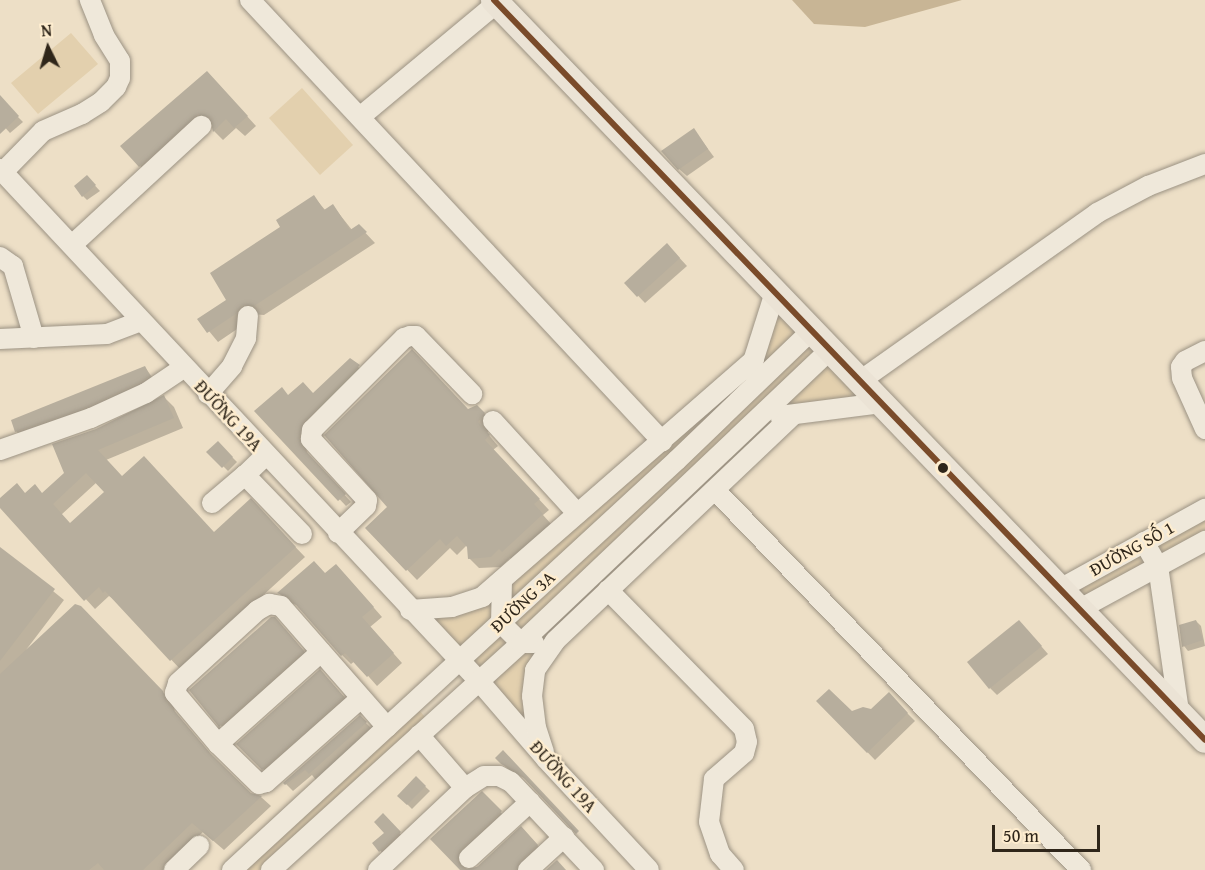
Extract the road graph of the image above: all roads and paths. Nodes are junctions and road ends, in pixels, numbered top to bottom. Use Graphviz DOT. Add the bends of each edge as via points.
graph roads {
  1 [pos="90,0"];
  2 [pos="250,0"];
  3 [pos="496,2"];
  4 [pos="360,117"];
  5 [pos="201,126"];
  6 [pos="1205,164"];
  7 [pos="1,170"];
  8 [pos="72,245"];
  9 [pos="0,257"];
  10 [pos="776,292"];
  11 [pos="248,316"];
  12 [pos="141,321"];
  13 [pos="812,330"];
  14 [pos="34,338"];
  15 [pos="0,339"];
  16 [pos="830,350"];
  17 [pos="1205,351"];
  18 [pos="754,360"];
  19 [pos="183,368"];
  20 [pos="860,381"];
  21 [pos="208,394"];
  22 [pos="472,394"];
  23 [pos="741,399"];
  24 [pos="881,403"];
  25 [pos="793,415"];
  26 [pos="759,418"];
  27 [pos="493,421"];
  28 [pos="1205,429"];
  29 [pos="662,441"];
  30 [pos="0,450"];
  31 [pos="266,455"];
  32 [pos="245,475"];
  33 [pos="715,490"];
  34 [pos="212,503"];
  35 [pos="1205,510"];
  36 [pos="578,513"];
  37 [pos="338,533"];
  38 [pos="302,534"];
  39 [pos="1205,541"];
  40 [pos="1144,542"];
  41 [pos="1158,566"];
  42 [pos="502,580"];
  43 [pos="608,590"];
  44 [pos="1059,590"];
  45 [pos="410,610"];
  46 [pos="1078,610"];
  47 [pos="501,623"];
  48 [pos="555,641"];
  49 [pos="521,644"];
  50 [pos="321,652"];
  51 [pos="458,661"];
  52 [pos="479,681"];
  53 [pos="361,699"];
  54 [pos="1179,712"];
  55 [pos="387,727"];
  56 [pos="419,735"];
  57 [pos="1204,738"];
  58 [pos="218,744"];
  59 [pos="546,759"];
  60 [pos="465,788"];
  61 [pos="530,802"];
  62 [pos="564,837"];
  63 [pos="199,846"];
  64 [pos="469,858"];
  65 [pos="174,870"];
  66 [pos="232,870"];
  67 [pos="272,870"];
  68 [pos="378,870"];
  69 [pos="528,870"];
  70 [pos="594,870"];
  71 [pos="649,870"];
  72 [pos="734,870"];
  73 [pos="1081,870"];
  1 -- 7 [label="street" via="120,61 116,87 82,114 43,131"];
  2 -- 4 [label="street"];
  3 -- 4 [label="street"];
  3 -- 10 [label="main road"];
  4 -- 29 [label="street"];
  5 -- 8 [label="street"];
  6 -- 20 [label="street" via="1148,186 1097,213"];
  7 -- 8 [label="street, ĐƯỜNG 19A"];
  8 -- 12 [label="street, ĐƯỜNG 19A"];
  9 -- 14 [label="street" via="13,266"];
  10 -- 13 [label="main road"];
  10 -- 18 [label="street"];
  11 -- 21 [label="street" via="246,338 232,366"];
  12 -- 14 [label="street" via="107,334"];
  12 -- 19 [label="street, ĐƯỜNG 19A"];
  13 -- 16 [label="main road"];
  13 -- 23 [label="street, ĐƯỜNG 3A"];
  14 -- 15 [label="street"];
  16 -- 20 [label="main road"];
  16 -- 26 [label="street, ĐƯỜNG 3A"];
  17 -- 28 [label="street" via="1181,367 1182,378"];
  18 -- 23 [label="street"];
  18 -- 29 [label="street, ĐƯỜNG 3A"];
  19 -- 21 [label="street, ĐƯỜNG 19A"];
  19 -- 30 [label="street" via="146,393"];
  20 -- 24 [label="main road"];
  21 -- 31 [label="street, ĐƯỜNG 19A"];
  22 -- 37 [label="street" via="416,336 410,336 312,430 311,439 367,500 366,506"];
  23 -- 47 [label="street, ĐƯỜNG 3A"];
  24 -- 25 [label="street"];
  24 -- 44 [label="main road"];
  25 -- 26 [label="street"];
  25 -- 33 [label="street"];
  26 -- 49 [label="street, ĐƯỜNG 3A"];
  27 -- 36 [label="street"];
  29 -- 36 [label="street, ĐƯỜNG 3A"];
  31 -- 32 [label="street"];
  31 -- 37 [label="street, ĐƯỜNG 19A"];
  32 -- 34 [label="street"];
  32 -- 38 [label="street"];
  33 -- 43 [label="street"];
  33 -- 73 [label="street"];
  35 -- 40 [label="street, ĐƯỜNG SỐ 1"];
  36 -- 42 [label="street, ĐƯỜNG 3A"];
  37 -- 45 [label="street, ĐƯỜNG 19A"];
  39 -- 41 [label="street, ĐƯỜNG SỐ 1"];
  40 -- 41 [label="street"];
  40 -- 44 [label="street, ĐƯỜNG SỐ 1"];
  41 -- 46 [label="street, ĐƯỜNG SỐ 1"];
  41 -- 54 [label="street"];
  42 -- 45 [label="street, ĐƯỜNG 3A" via="482,597 452,607"];
  42 -- 47 [label="street"];
  43 -- 48 [label="street"];
  43 -- 72 [label="street" via="744,729 744,753 714,779 709,822 720,854"];
  44 -- 46 [label="main road"];
  45 -- 51 [label="street, ĐƯỜNG 19A"];
  46 -- 54 [label="main road"];
  47 -- 49 [label="street"];
  47 -- 51 [label="street, ĐƯỜNG 3A"];
  48 -- 49 [label="street"];
  48 -- 59 [label="street" via="535,670 532,696 536,728"];
  49 -- 52 [label="street, ĐƯỜNG 3A"];
  50 -- 53 [label="street"];
  50 -- 58 [label="street"];
  50 -- 58 [label="street" via="281,606 269,604 258,610 176,687 177,699"];
  51 -- 52 [label="street, ĐƯỜNG 19A"];
  51 -- 55 [label="street, ĐƯỜNG 3A"];
  52 -- 56 [label="street, ĐƯỜNG 3A"];
  52 -- 59 [label="street, ĐƯỜNG 19A"];
  53 -- 55 [label="street"];
  53 -- 58 [label="street" via="266,782 255,781"];
  54 -- 57 [label="main road"];
  55 -- 66 [label="street, ĐƯỜNG 3A"];
  56 -- 60 [label="street"];
  56 -- 67 [label="street, ĐƯỜNG 3A"];
  59 -- 71 [label="street, ĐƯỜNG 19A"];
  60 -- 61 [label="street" via="484,776 499,776 511,782"];
  60 -- 68 [label="street"];
  61 -- 62 [label="street"];
  61 -- 64 [label="street"];
  62 -- 69 [label="street"];
  62 -- 70 [label="street"];
  63 -- 65 [label="street"];
}
